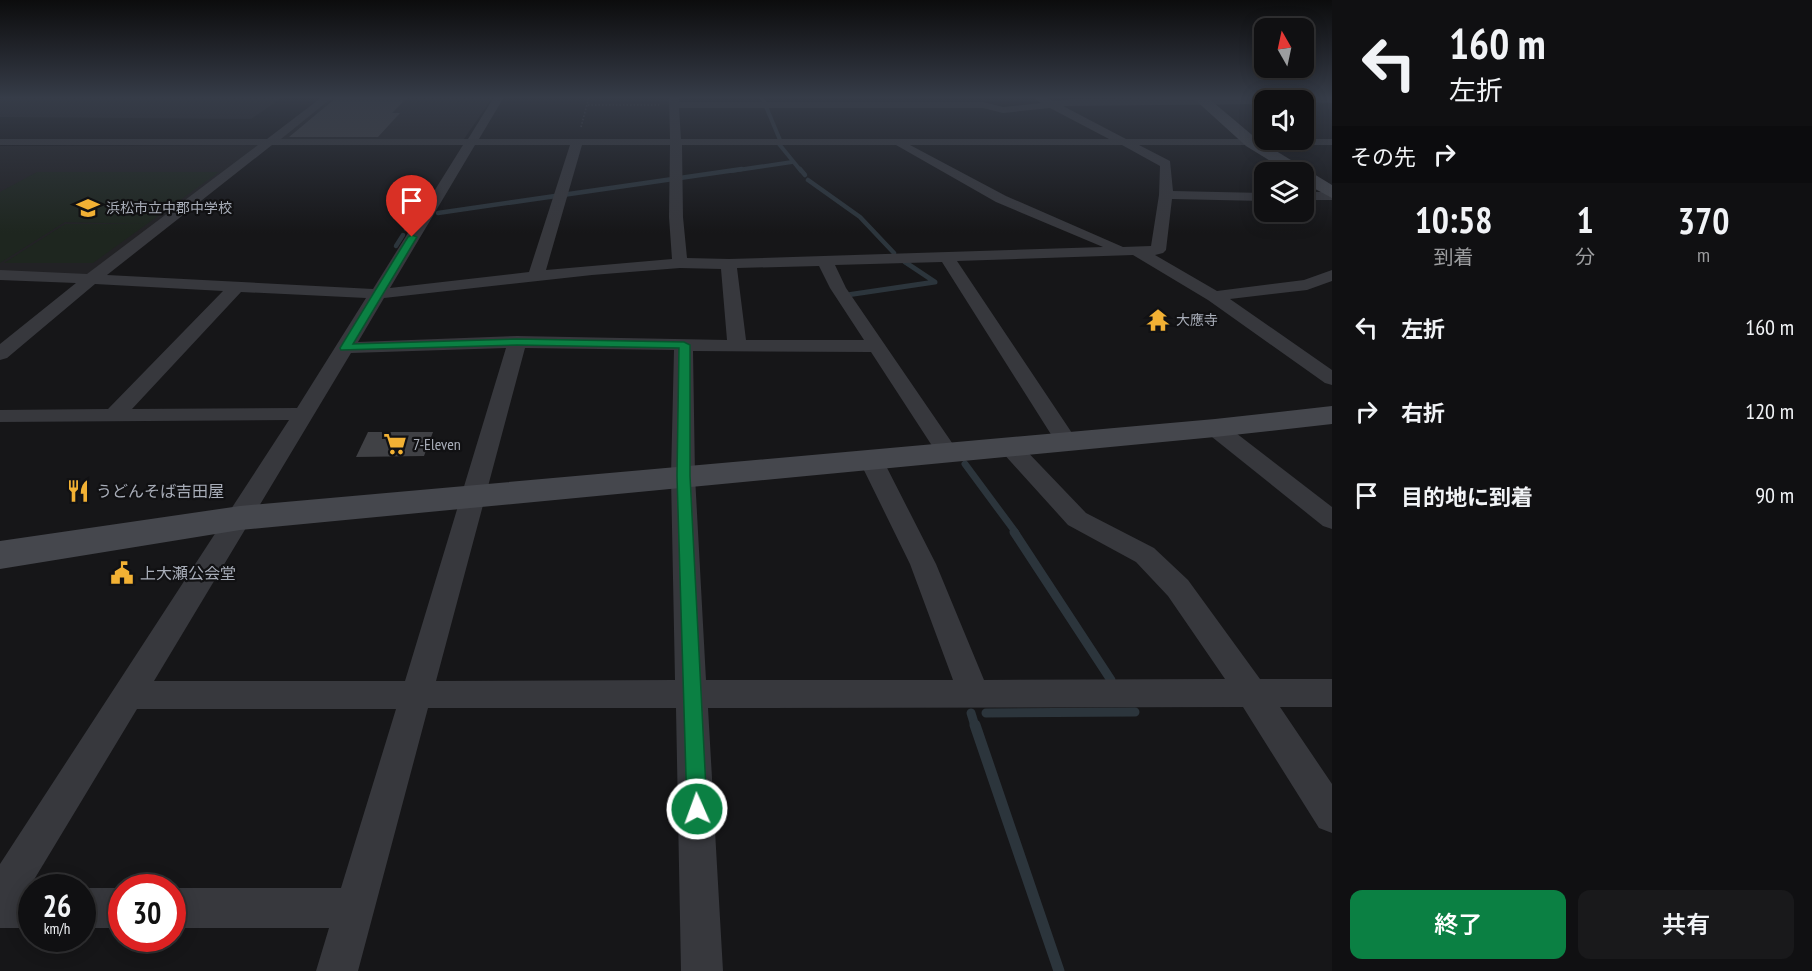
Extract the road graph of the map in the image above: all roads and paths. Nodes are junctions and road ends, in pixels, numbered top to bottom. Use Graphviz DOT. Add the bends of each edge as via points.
graph roads {
  1 [pos="85,142"];
  2 [pos="407,142"];
  3 [pos="469,142"];
  4 [pos="577,142"];
  5 [pos="677,142"];
  6 [pos="896,142"];
  7 [pos="1126,142"];
  8 [pos="1165,142"];
  9 [pos="1279,142"];
  10 [pos="270,143"];
  11 [pos="1252,143"];
  12 [pos="1283,162"];
  13 [pos="1314,183"];
  14 [pos="1166,195"];
  15 [pos="1332,195"];
  16 [pos="1314,196"];
  17 [pos="1254,197"];
  18 [pos="1132,251"];
  19 [pos="946,256"];
  20 [pos="824,260"];
  21 [pos="680,263"];
  22 [pos="729,264"];
  23 [pos="0,275"];
  24 [pos="1332,275"];
  25 [pos="536,277"];
  26 [pos="91,279"];
  27 [pos="236,288"];
  28 [pos="378,294"];
  29 [pos="1214,296"];
  30 [pos="517,342"];
  31 [pos="684,345"];
  32 [pos="737,346"];
  33 [pos="876,346"];
  34 [pos="345,348"];
  35 [pos="0,354"];
  36 [pos="1332,379"];
  37 [pos="302,414"];
  38 [pos="1332,415"];
  39 [pos="0,416"];
  40 [pos="112,417"];
  41 [pos="1215,428"];
  42 [pos="1067,442"];
  43 [pos="1010,447"];
  44 [pos="948,453"];
  45 [pos="871,460"];
  46 [pos="683,476"];
  47 [pos="472,495"];
  48 [pos="240,518"];
  49 [pos="1332,520"];
  50 [pos="0,555"];
  51 [pos="693,693"];
  52 [pos="974,693"];
  53 [pos="1252,693"];
  54 [pos="1332,693"];
  55 [pos="416,694"];
  56 [pos="128,695"];
  57 [pos="1332,815"];
  58 [pos="0,899"];
  59 [pos="0,908"];
  60 [pos="18,908"];
  61 [pos="186,908"];
  62 [pos="355,908"];
  63 [pos="337,971"];
  64 [pos="702,971"];
  1 -- 10 [label="street"];
  2 -- 10 [label="street"];
  3 -- 28 [label="street"];
  4 -- 25 [label="street"];
  5 -- 21 [label="street"];
  6 -- 18 [label="street" via="1001,199"];
  7 -- 14 [label="street" via="1166,164"];
  8 -- 11 [label="street"];
  9 -- 11 [label="street"];
  10 -- 26 [label="street"];
  11 -- 12 [label="street"];
  13 -- 15 [label="street"];
  14 -- 17 [label="street"];
  14 -- 18 [label="street" via="1158,250"];
  15 -- 16 [label="street"];
  18 -- 19 [label="street"];
  18 -- 29 [label="street"];
  19 -- 20 [label="street"];
  19 -- 42 [label="street"];
  20 -- 22 [label="street"];
  20 -- 33 [label="street"];
  21 -- 22 [label="street"];
  21 -- 25 [label="street"];
  22 -- 32 [label="street"];
  23 -- 26 [label="street"];
  24 -- 29 [label="street" via="1307,285"];
  25 -- 28 [label="street"];
  26 -- 27 [label="street"];
  26 -- 35 [label="street"];
  27 -- 28 [label="street"];
  27 -- 40 [label="street"];
  28 -- 34 [label="street"];
  29 -- 36 [label="street"];
  30 -- 31 [label="street"];
  30 -- 34 [label="street"];
  30 -- 47 [label="street"];
  31 -- 32 [label="street"];
  31 -- 46 [label="street"];
  32 -- 33 [label="street"];
  33 -- 44 [label="street"];
  34 -- 37 [label="street"];
  37 -- 40 [label="street"];
  37 -- 48 [label="street"];
  38 -- 41 [label="street"];
  39 -- 40 [label="street"];
  41 -- 42 [label="street"];
  41 -- 49 [label="street"];
  42 -- 43 [label="street"];
  43 -- 44 [label="street"];
  43 -- 53 [label="street" via="1077,519 1145,555 1178,588"];
  44 -- 45 [label="street"];
  45 -- 46 [label="street"];
  45 -- 52 [label="street" via="923,564"];
  46 -- 47 [label="street"];
  46 -- 51 [label="street"];
  47 -- 48 [label="street"];
  47 -- 55 [label="street"];
  48 -- 50 [label="street"];
  48 -- 56 [label="street"];
  51 -- 52 [label="street"];
  51 -- 55 [label="street"];
  51 -- 64 [label="street"];
  52 -- 53 [label="street"];
  53 -- 54 [label="street"];
  53 -- 57 [label="street"];
  55 -- 56 [label="street"];
  55 -- 62 [label="street"];
  56 -- 58 [label="street"];
  59 -- 60 [label="street"];
  61 -- 62 [label="street"];
  62 -- 63 [label="street"];
}
